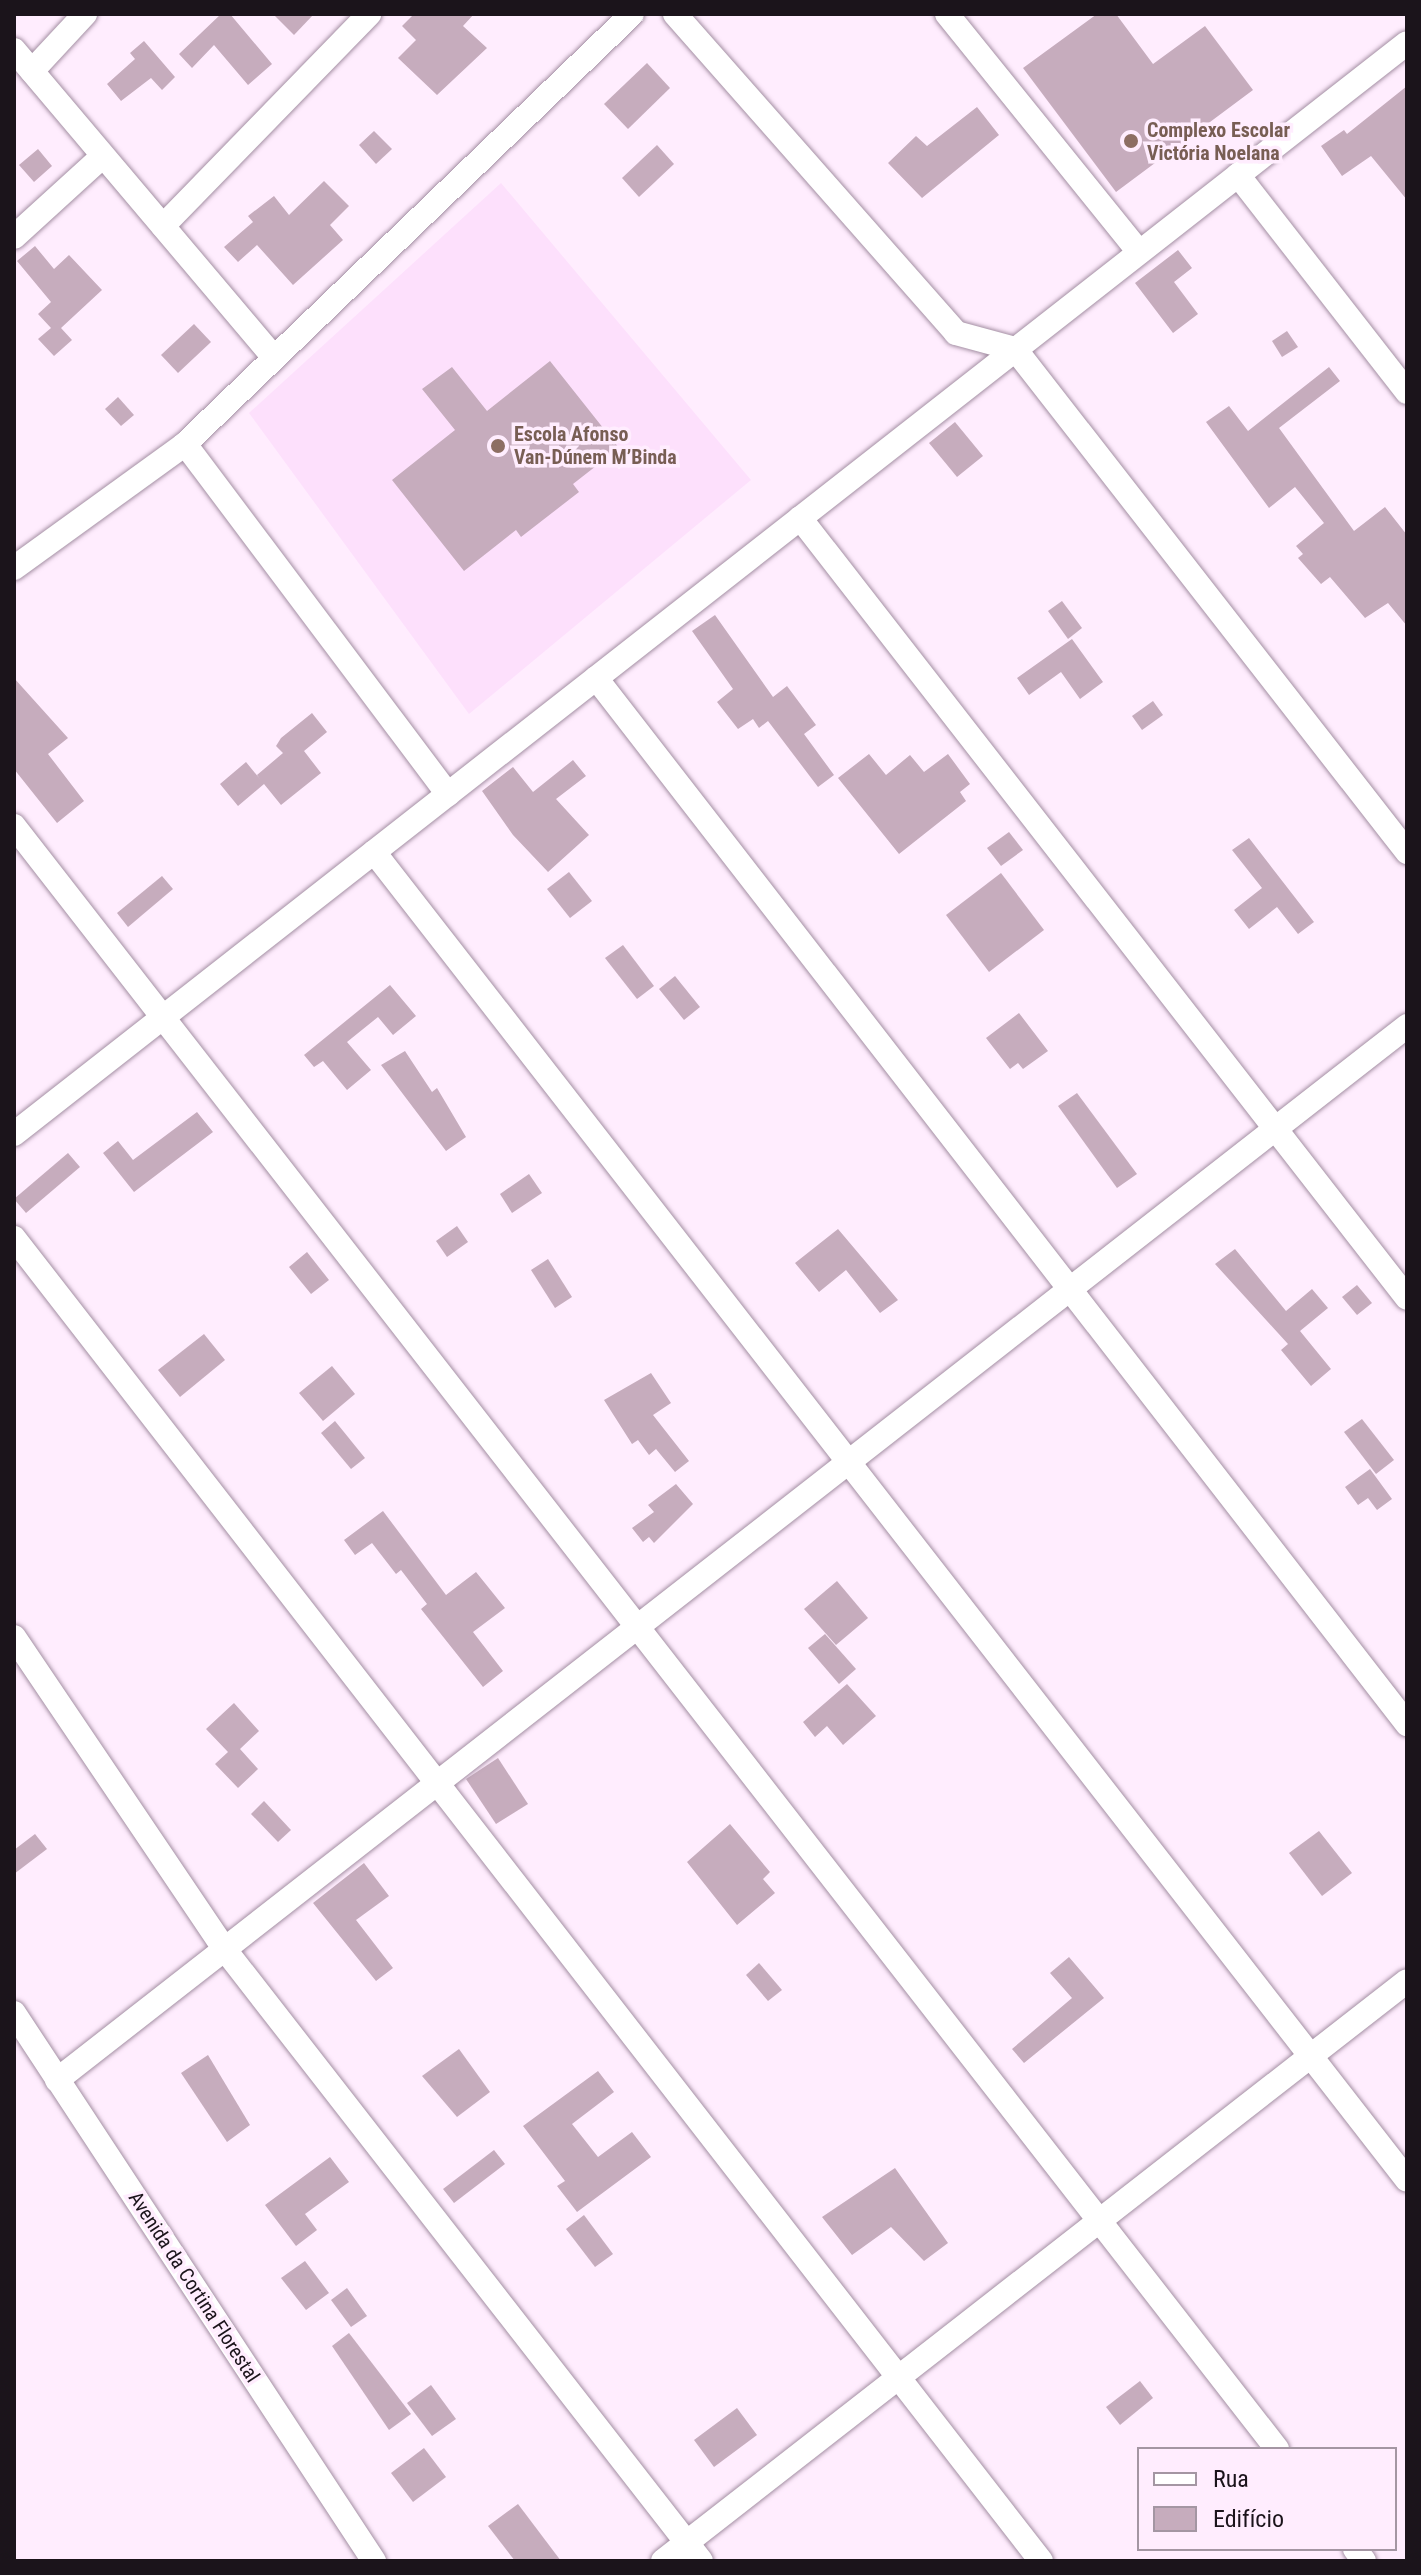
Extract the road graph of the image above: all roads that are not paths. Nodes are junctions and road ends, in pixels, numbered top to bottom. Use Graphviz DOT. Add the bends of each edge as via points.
graph roads {
  1 [pos="85,14"];
  2 [pos="369,14"];
  3 [pos="632,14"];
  4 [pos="675,14"];
  5 [pos="947,14"];
  6 [pos="1407,43"];
  7 [pos="14,50"];
  8 [pos="32,71"];
  9 [pos="103,156"];
  10 [pos="1238,175"];
  11 [pos="163,226"];
  12 [pos="14,237"];
  13 [pos="1139,252"];
  14 [pos="1015,349"];
  15 [pos="274,358"];
  16 [pos="1407,392"];
  17 [pos="185,444"];
  18 [pos="800,518"];
  19 [pos="14,568"];
  20 [pos="596,678"];
  21 [pos="448,794"];
  22 [pos="14,826"];
  23 [pos="374,852"];
  24 [pos="1407,852"];
  25 [pos="161,1019"];
  26 [pos="1407,1026"];
  27 [pos="1275,1129"];
  28 [pos="14,1134"];
  29 [pos="14,1238"];
  30 [pos="1070,1289"];
  31 [pos="1407,1298"];
  32 [pos="849,1462"];
  33 [pos="636,1628"];
  34 [pos="14,1637"];
  35 [pos="1407,1724"];
  36 [pos="438,1783"];
  37 [pos="226,1951"];
  38 [pos="1407,1981"];
  39 [pos="14,2013"];
  40 [pos="1310,2056"];
  41 [pos="57,2080"];
  42 [pos="1407,2180"];
  43 [pos="1099,2221"];
  44 [pos="899,2377"];
  45 [pos="1275,2447"];
  46 [pos="694,2552"];
  47 [pos="374,2561"];
  48 [pos="663,2561"];
  49 [pos="1041,2561"];
  1 -- 8 [label="street"];
  2 -- 11 [label="street"];
  3 -- 15 [label="street"];
  4 -- 14 [label="street" via="956,333"];
  5 -- 13 [label="street"];
  6 -- 10 [label="street"];
  7 -- 8 [label="street"];
  8 -- 9 [label="street"];
  9 -- 11 [label="street"];
  9 -- 12 [label="street"];
  10 -- 13 [label="street"];
  10 -- 16 [label="street"];
  11 -- 15 [label="street"];
  13 -- 14 [label="street"];
  14 -- 18 [label="street"];
  14 -- 24 [label="street"];
  15 -- 17 [label="street"];
  17 -- 19 [label="street"];
  17 -- 21 [label="street"];
  18 -- 20 [label="street"];
  18 -- 27 [label="street"];
  20 -- 21 [label="street"];
  20 -- 30 [label="street"];
  21 -- 23 [label="street"];
  22 -- 25 [label="street"];
  23 -- 25 [label="street"];
  23 -- 32 [label="street"];
  25 -- 28 [label="street"];
  25 -- 33 [label="street"];
  26 -- 27 [label="street"];
  27 -- 30 [label="street"];
  27 -- 31 [label="street"];
  29 -- 36 [label="street"];
  30 -- 32 [label="street"];
  30 -- 35 [label="street"];
  32 -- 33 [label="street"];
  32 -- 40 [label="street"];
  33 -- 36 [label="street"];
  33 -- 43 [label="street"];
  34 -- 37 [label="street"];
  36 -- 37 [label="street"];
  36 -- 44 [label="street"];
  37 -- 41 [label="street"];
  37 -- 46 [label="street"];
  38 -- 40 [label="street"];
  39 -- 41 [label="street, Avenida da Cortina Florestal"];
  40 -- 42 [label="street"];
  40 -- 43 [label="street"];
  41 -- 47 [label="street, Avenida da Cortina Florestal"];
  43 -- 44 [label="street"];
  43 -- 45 [label="street"];
  44 -- 46 [label="street"];
  44 -- 49 [label="street"];
  46 -- 48 [label="street"];
}
